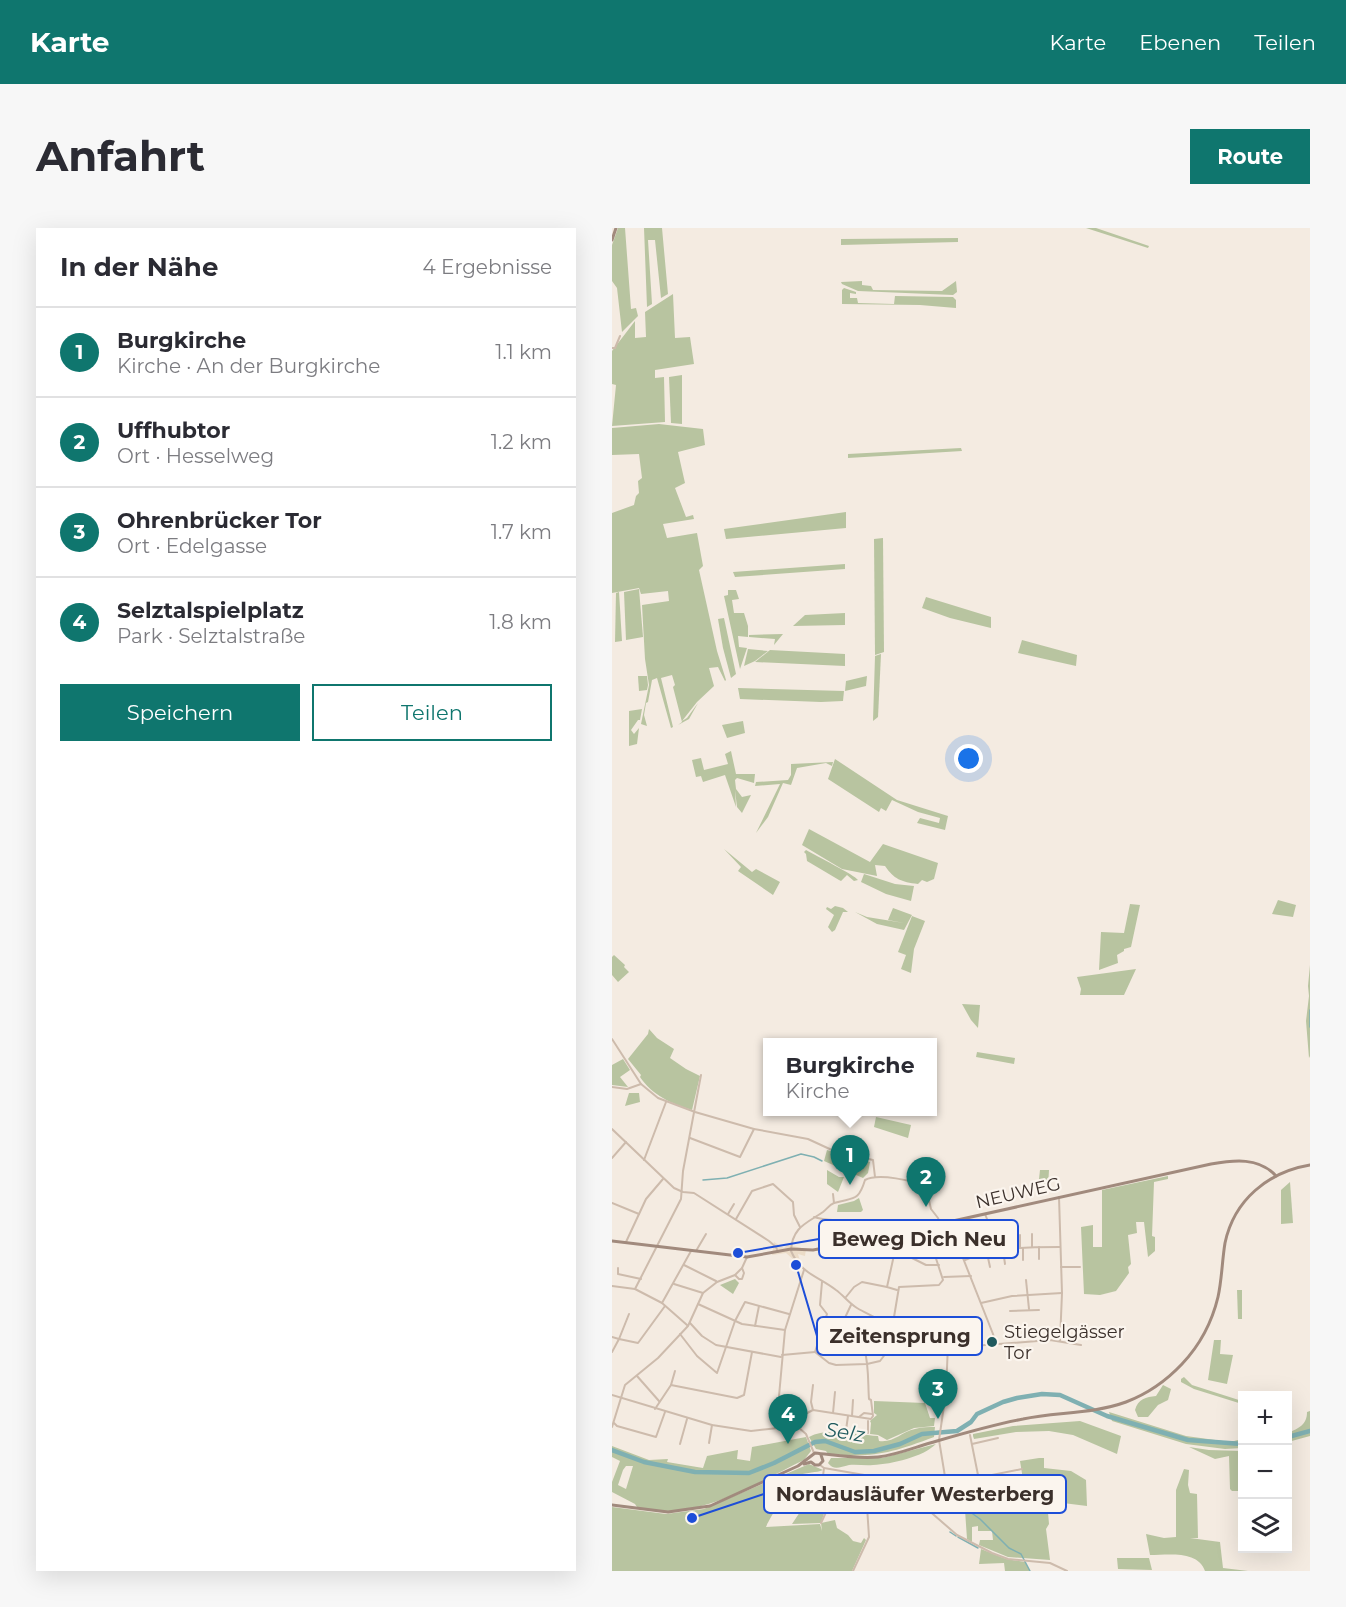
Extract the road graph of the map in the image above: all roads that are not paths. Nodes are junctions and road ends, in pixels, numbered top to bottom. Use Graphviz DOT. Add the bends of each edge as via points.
graph roads {
  1 [pos="616,228"];
  2 [pos="612,240"];
  3 [pos="620,336"];
  4 [pos="612,348"];
  5 [pos="612,1039"];
  6 [pos="701,1075"];
  7 [pos="641,1084"];
  8 [pos="612,1087"];
  9 [pos="666,1102"];
  10 [pos="695,1112"];
  11 [pos="612,1129"];
  12 [pos="754,1129"];
  13 [pos="690,1138"];
  14 [pos="626,1142"];
  15 [pos="612,1158"];
  16 [pos="644,1160"];
  17 [pos="1310,1165"];
  18 [pos="876,1177"];
  19 [pos="1274,1177"];
  20 [pos="663,1179"];
  21 [pos="683,1192"];
  22 [pos="833,1194"];
  23 [pos="1059,1197"];
  24 [pos="612,1203"];
  25 [pos="834,1203"];
  26 [pos="734,1204"];
  27 [pos="639,1214"];
  28 [pos="727,1214"];
  29 [pos="985,1214"];
  30 [pos="814,1217"];
  31 [pos="736,1219"];
  32 [pos="797,1220"];
  33 [pos="805,1222"];
  34 [pos="945,1222"];
  35 [pos="940,1224"];
  36 [pos="927,1226"];
  37 [pos="800,1227"];
  38 [pos="948,1232"];
  39 [pos="706,1234"];
  40 [pos="1032,1234"];
  41 [pos="1020,1235"];
  42 [pos="874,1238"];
  43 [pos="612,1241"];
  44 [pos="626,1242"];
  45 [pos="658,1246"];
  46 [pos="1032,1247"];
  47 [pos="1039,1247"];
  48 [pos="1060,1247"];
  49 [pos="1022,1248"];
  50 [pos="791,1249"];
  51 [pos="997,1250"];
  52 [pos="1003,1250"];
  53 [pos="691,1251"];
  54 [pos="696,1251"];
  55 [pos="778,1252"];
  56 [pos="987,1252"];
  57 [pos="747,1257"];
  58 [pos="1040,1259"];
  59 [pos="965,1260"];
  60 [pos="1023,1260"];
  61 [pos="1005,1264"];
  62 [pos="684,1265"];
  63 [pos="939,1265"];
  64 [pos="990,1267"];
  65 [pos="1061,1267"];
  66 [pos="1080,1267"];
  67 [pos="618,1268"];
  68 [pos="742,1268"];
  69 [pos="804,1270"];
  70 [pos="735,1275"];
  71 [pos="971,1276"];
  72 [pos="944,1277"];
  73 [pos="641,1279"];
  74 [pos="1026,1280"];
  75 [pos="822,1281"];
  76 [pos="717,1282"];
  77 [pos="674,1284"];
  78 [pos="612,1286"];
  79 [pos="887,1287"];
  80 [pos="635,1289"];
  81 [pos="897,1290"];
  82 [pos="703,1293"];
  83 [pos="1062,1293"];
  84 [pos="1028,1294"];
  85 [pos="846,1298"];
  86 [pos="981,1303"];
  87 [pos="663,1304"];
  88 [pos="698,1304"];
  89 [pos="852,1304"];
  90 [pos="759,1306"];
  91 [pos="1029,1309"];
  92 [pos="1039,1310"];
  93 [pos="1010,1311"];
  94 [pos="630,1314"];
  95 [pos="789,1314"];
  96 [pos="735,1321"];
  97 [pos="824,1323"];
  98 [pos="689,1324"];
  99 [pos="842,1324"];
  100 [pos="755,1326"];
  101 [pos="892,1329"];
  102 [pos="785,1330"];
  103 [pos="680,1334"];
  104 [pos="612,1337"];
  105 [pos="619,1339"];
  106 [pos="896,1339"];
  107 [pos="1060,1341"];
  108 [pos="995,1342"];
  109 [pos="948,1344"];
  110 [pos="1081,1346"];
  111 [pos="725,1348"];
  112 [pos="612,1352"];
  113 [pos="752,1352"];
  114 [pos="815,1352"];
  115 [pos="781,1356"];
  116 [pos="867,1364"];
  117 [pos="675,1371"];
  118 [pos="636,1376"];
  119 [pos="813,1384"];
  120 [pos="671,1385"];
  121 [pos="835,1392"];
  122 [pos="612,1395"];
  123 [pos="621,1398"];
  124 [pos="853,1400"];
  125 [pos="660,1401"];
  126 [pos="655,1409"];
  127 [pos="813,1410"];
  128 [pos="665,1412"];
  129 [pos="833,1413"];
  130 [pos="872,1414"];
  131 [pos="850,1416"];
  132 [pos="859,1417"];
  133 [pos="687,1419"];
  134 [pos="868,1419"];
  135 [pos="791,1421"];
  136 [pos="614,1423"];
  137 [pos="712,1425"];
  138 [pos="612,1427"];
  139 [pos="846,1430"];
  140 [pos="868,1433"];
  141 [pos="970,1435"];
  142 [pos="939,1438"];
  143 [pos="998,1438"];
  144 [pos="709,1443"];
  145 [pos="680,1444"];
  146 [pos="972,1444"];
  147 [pos="814,1453"];
  148 [pos="811,1460"];
  149 [pos="821,1461"];
  150 [pos="824,1468"];
  151 [pos="1022,1469"];
  152 [pos="979,1480"];
  153 [pos="831,1492"];
  154 [pos="948,1495"];
  155 [pos="919,1502"];
  156 [pos="612,1505"];
  157 [pos="821,1523"];
  158 [pos="853,1571"];
  159 [pos="1067,1571"];
  1 -- 2 [label="main road"];
  3 -- 4 [label="street"];
  5 -- 7 [label="street"];
  6 -- 10 [label="street"];
  7 -- 8 [label="street" via="627,1089"];
  7 -- 9 [label="street"];
  9 -- 10 [label="street"];
  9 -- 16 [label="street"];
  10 -- 12 [label="street"];
  10 -- 13 [label="street"];
  11 -- 14 [label="street"];
  12 -- 13 [label="street" via="740,1156"];
  12 -- 18 [label="street" via="808,1139 834,1151 873,1160"];
  13 -- 21 [label="street"];
  14 -- 15 [label="street"];
  14 -- 16 [label="street"];
  16 -- 20 [label="street"];
  17 -- 19 [label="main road"];
  18 -- 25 [label="street" via="865,1180 861,1193 854,1199"];
  18 -- 35 [label="street" via="926,1188"];
  19 -- 23 [label="main road, NEUWEG" via="1262,1164 1222,1162"];
  19 -- 142 [label="main road" via="1251,1194 1233,1219 1210,1321 1191,1353 1169,1376 1125,1402"];
  20 -- 21 [label="street"];
  20 -- 27 [label="street"];
  21 -- 28 [label="street" via="694,1193"];
  21 -- 45 [label="street"];
  22 -- 25 [label="street"];
  23 -- 29 [label="main road, NEUWEG"];
  23 -- 48 [label="street"];
  24 -- 27 [label="street"];
  25 -- 30 [label="street"];
  26 -- 28 [label="street"];
  27 -- 44 [label="street"];
  28 -- 31 [label="street"];
  29 -- 34 [label="main road, NEUWEG"];
  29 -- 51 [label="street"];
  30 -- 33 [label="street"];
  30 -- 42 [label="street" via="856,1222 864,1225"];
  31 -- 32 [label="street" via="752,1191 773,1184 793,1202"];
  31 -- 55 [label="street" via="776,1246"];
  32 -- 33 [label="street"];
  32 -- 37 [label="street"];
  33 -- 37 [label="street"];
  34 -- 35 [label="main road, NEUWEG"];
  34 -- 38 [label="street"];
  35 -- 36 [label="main road, NEUWEG"];
  35 -- 38 [label="street"];
  36 -- 42 [label="main road, NEUWEG"];
  36 -- 63 [label="street"];
  37 -- 50 [label="street"];
  38 -- 59 [label="street"];
  39 -- 54 [label="street"];
  40 -- 46 [label="street"];
  41 -- 49 [label="street"];
  42 -- 50 [label="main road, NEUWEG" via="813,1250"];
  43 -- 44 [label="main road, NEUWEG"];
  44 -- 45 [label="main road, NEUWEG"];
  45 -- 53 [label="main road, NEUWEG"];
  45 -- 73 [label="street"];
  46 -- 47 [label="street"];
  46 -- 49 [label="street"];
  47 -- 48 [label="street"];
  47 -- 58 [label="street"];
  48 -- 65 [label="street"];
  49 -- 52 [label="street"];
  49 -- 60 [label="street"];
  50 -- 55 [label="main road, NEUWEG"];
  50 -- 69 [label="street"];
  51 -- 52 [label="street"];
  51 -- 56 [label="street"];
  52 -- 61 [label="street"];
  53 -- 54 [label="main road, NEUWEG"];
  53 -- 62 [label="street"];
  54 -- 57 [label="main road, NEUWEG"];
  55 -- 57 [label="main road, NEUWEG"];
  56 -- 59 [label="street"];
  56 -- 64 [label="street"];
  57 -- 68 [label="street"];
  59 -- 71 [label="street"];
  62 -- 76 [label="street"];
  62 -- 77 [label="street"];
  63 -- 72 [label="street"];
  63 -- 79 [label="street" via="926,1265 898,1251 892,1253"];
  65 -- 66 [label="street"];
  65 -- 83 [label="street"];
  67 -- 73 [label="street" via="618,1274"];
  68 -- 70 [label="street"];
  68 -- 70 [label="street" via="742,1279"];
  69 -- 75 [label="street"];
  69 -- 95 [label="street"];
  70 -- 76 [label="street"];
  71 -- 72 [label="street"];
  71 -- 86 [label="street"];
  72 -- 81 [label="street" via="939,1285 901,1286"];
  73 -- 80 [label="street"];
  74 -- 84 [label="street"];
  75 -- 85 [label="street"];
  75 -- 97 [label="street" via="820,1305 827,1312"];
  76 -- 82 [label="street"];
  77 -- 82 [label="street"];
  77 -- 87 [label="street"];
  78 -- 80 [label="street"];
  79 -- 81 [label="street"];
  79 -- 85 [label="street" via="862,1282"];
  80 -- 87 [label="street"];
  81 -- 101 [label="street"];
  82 -- 88 [label="street"];
  83 -- 84 [label="street"];
  83 -- 107 [label="street"];
  84 -- 86 [label="street"];
  84 -- 91 [label="street"];
  85 -- 89 [label="street"];
  86 -- 108 [label="street"];
  87 -- 98 [label="street"];
  87 -- 105 [label="street" via="640,1342"];
  88 -- 96 [label="street"];
  88 -- 98 [label="street"];
  89 -- 99 [label="street"];
  89 -- 101 [label="street"];
  90 -- 95 [label="street"];
  90 -- 96 [label="street" via="745,1302"];
  90 -- 100 [label="street"];
  91 -- 92 [label="street"];
  91 -- 93 [label="street"];
  94 -- 105 [label="street"];
  95 -- 102 [label="street"];
  96 -- 100 [label="street"];
  96 -- 111 [label="street"];
  97 -- 99 [label="street"];
  97 -- 114 [label="street"];
  98 -- 103 [label="street"];
  98 -- 111 [label="street" via="710,1343"];
  99 -- 116 [label="street" via="859,1336"];
  100 -- 102 [label="street"];
  101 -- 106 [label="street"];
  102 -- 115 [label="street"];
  103 -- 111 [label="street" via="717,1373"];
  103 -- 118 [label="street"];
  104 -- 105 [label="street"];
  105 -- 112 [label="street"];
  106 -- 109 [label="street"];
  106 -- 116 [label="street" via="880,1361"];
  107 -- 108 [label="street"];
  107 -- 110 [label="street"];
  108 -- 109 [label="street" via="973,1346"];
  109 -- 142 [label="street"];
  111 -- 113 [label="street"];
  113 -- 115 [label="street"];
  113 -- 120 [label="street" via="747,1388 737,1398"];
  114 -- 115 [label="street"];
  114 -- 116 [label="street" via="833,1365"];
  115 -- 135 [label="street" via="779,1396"];
  116 -- 130 [label="street"];
  117 -- 120 [label="street"];
  118 -- 123 [label="street" via="625,1385"];
  118 -- 125 [label="street"];
  119 -- 127 [label="street"];
  120 -- 125 [label="street"];
  121 -- 129 [label="street"];
  122 -- 123 [label="street"];
  123 -- 126 [label="street"];
  123 -- 136 [label="street"];
  124 -- 131 [label="street"];
  125 -- 126 [label="street"];
  126 -- 128 [label="street"];
  127 -- 129 [label="street"];
  127 -- 135 [label="street"];
  128 -- 133 [label="street"];
  128 -- 136 [label="street" via="656,1437"];
  129 -- 131 [label="street"];
  130 -- 132 [label="street"];
  130 -- 134 [label="street"];
  131 -- 132 [label="street"];
  131 -- 139 [label="street"];
  132 -- 134 [label="street"];
  133 -- 137 [label="street"];
  133 -- 145 [label="street"];
  134 -- 140 [label="street"];
  135 -- 137 [label="street" via="771,1430"];
  135 -- 147 [label="street" via="803,1431"];
  136 -- 138 [label="street"];
  137 -- 144 [label="street"];
  141 -- 146 [label="street"];
  142 -- 149 [label="main road" via="888,1455"];
  142 -- 154 [label="street"];
  143 -- 146 [label="street"];
  146 -- 152 [label="street"];
  147 -- 148 [label="main road"];
  147 -- 149 [label="main road"];
  148 -- 149 [label="main road" via="815,1465"];
  148 -- 156 [label="main road" via="702,1508 668,1512"];
  149 -- 150 [label="street"];
  150 -- 153 [label="street" via="824,1479"];
  150 -- 155 [label="street" via="870,1476"];
  151 -- 152 [label="street"];
  152 -- 154 [label="street"];
  153 -- 157 [label="street"];
  153 -- 158 [label="street" via="861,1499 867,1506 869,1537"];
  154 -- 155 [label="street"];
  155 -- 159 [label="street" via="950,1530 992,1553 1050,1563"];
}
